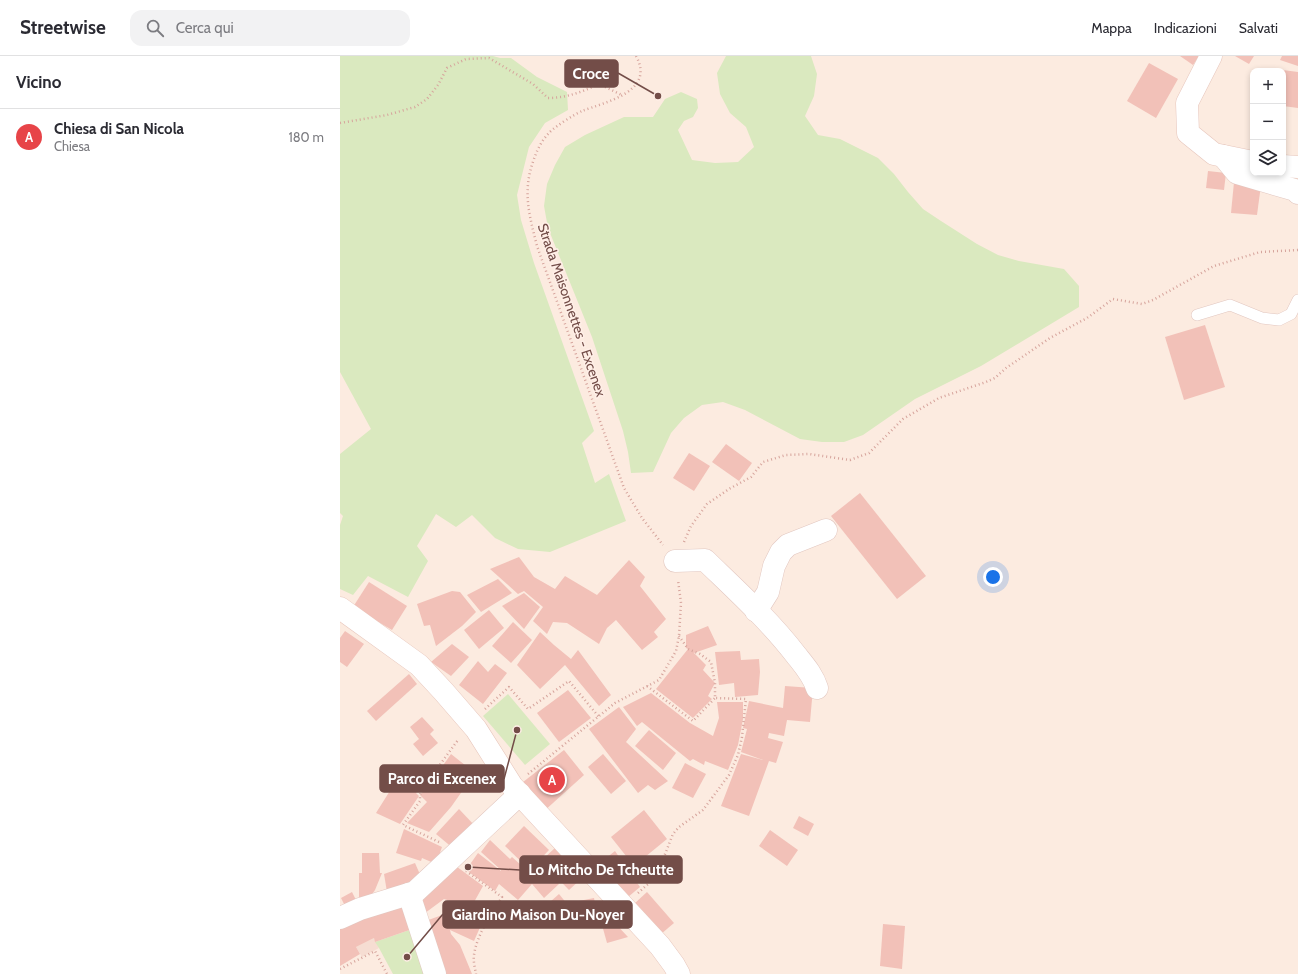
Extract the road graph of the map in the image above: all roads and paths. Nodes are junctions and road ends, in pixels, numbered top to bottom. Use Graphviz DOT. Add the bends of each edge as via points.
graph roads {
  1 [pos="636,56"];
  2 [pos="1211,56"];
  3 [pos="623,96"];
  4 [pos="340,123"];
  5 [pos="1223,156"];
  6 [pos="1250,161"];
  7 [pos="1286,166"];
  8 [pos="1298,168"];
  9 [pos="1298,193"];
  10 [pos="1298,250"];
  11 [pos="1298,300"];
  12 [pos="1197,315"];
  13 [pos="826,530"];
  14 [pos="675,560"];
  15 [pos="340,608"];
  16 [pos="756,611"];
  17 [pos="679,636"];
  18 [pos="647,686"];
  19 [pos="817,688"];
  20 [pos="715,698"];
  21 [pos="599,717"];
  22 [pos="471,723"];
  23 [pos="516,790"];
  24 [pos="452,857"];
  25 [pos="409,894"];
  26 [pos="624,906"];
  27 [pos="340,918"];
  28 [pos="340,969"];
  29 [pos="677,969"];
  30 [pos="387,974"];
  31 [pos="435,974"];
  32 [pos="476,974"];
  33 [pos="696,974"];
  1 -- 3 [label="path, Strada Maisonnettes - Excenex" via="641,75 636,85"];
  2 -- 5 [label="street" via="1187,103 1188,133 1214,154"];
  3 -- 4 [label="path" via="599,84 561,98 548,98 533,84 489,58 466,59 447,68 427,99 415,107"];
  3 -- 14 [label="path, Strada Maisonnettes - Excenex" via="580,112 549,132 538,148 530,170 527,189 529,214 537,246 624,488 642,518"];
  5 -- 6 [label="street"];
  5 -- 9 [label="street" via="1237,173 1296,190"];
  7 -- 8 [label="street"];
  10 -- 14 [label="path" via="1260,252 1214,266 1142,304 1113,299 1087,318 1050,338 995,378 940,398 903,419 869,453 850,460 809,454 786,455 763,462 751,477 707,504 691,526"];
  11 -- 12 [label="lane" via="1291,314 1278,320 1262,318 1230,305"];
  13 -- 16 [label="street" via="788,545 781,552 774,566 768,592"];
  14 -- 16 [label="street" via="705,560"];
  14 -- 17 [label="path" via="681,604"];
  15 -- 22 [label="street" via="419,665"];
  16 -- 19 [label="street" via="784,639 814,677"];
  17 -- 18 [label="path" via="676,651 659,680"];
  17 -- 20 [label="path" via="688,649 711,662"];
  18 -- 20 [label="path" via="693,721"];
  18 -- 21 [label="path" via="615,704"];
  20 -- 26 [label="path" via="746,700 738,755 729,775 704,810 673,834 656,877"];
  21 -- 22 [label="path" via="569,681 528,709 508,687"];
  21 -- 23 [label="path"];
  22 -- 23 [label="street"];
  22 -- 24 [label="path" via="422,789 420,801 403,825 442,844"];
  23 -- 24 [label="street"];
  23 -- 26 [label="street"];
  24 -- 25 [label="street" via="415,892"];
  24 -- 32 [label="path" via="502,897 478,941 474,956"];
  25 -- 27 [label="street"];
  25 -- 31 [label="street"];
  26 -- 29 [label="street"];
  28 -- 30 [label="path" via="375,951"];
  29 -- 33 [label="street" via="685,968"];
}
